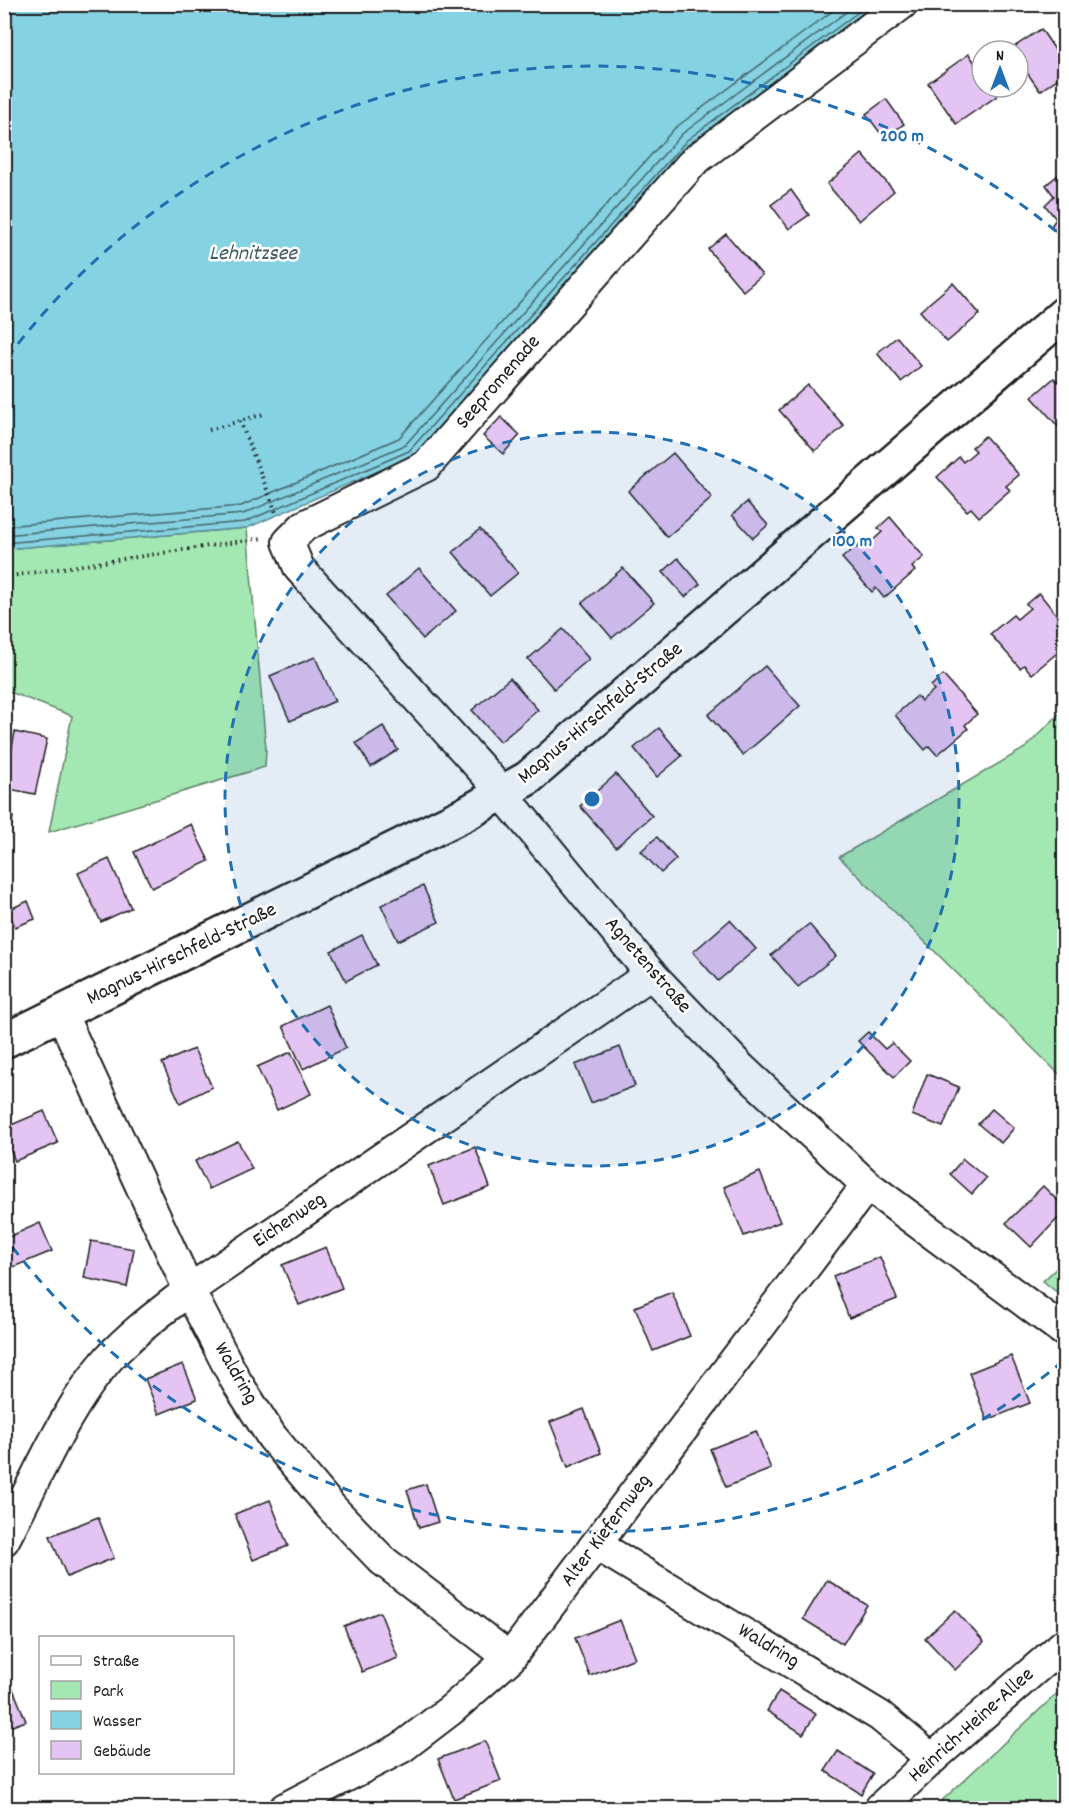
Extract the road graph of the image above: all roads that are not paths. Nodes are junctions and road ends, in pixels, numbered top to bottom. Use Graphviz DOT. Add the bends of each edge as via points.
graph roads {
  1 [pos="903,4"];
  2 [pos="1065,314"];
  3 [pos="283,529"];
  4 [pos="504,795"];
  5 [pos="651,974"];
  6 [pos="62,1015"];
  7 [pos="4,1041"];
  8 [pos="867,1185"];
  9 [pos="189,1290"];
  10 [pos="1065,1331"];
  11 [pos="4,1540"];
  12 [pos="597,1545"];
  13 [pos="1065,1644"];
  14 [pos="510,1658"];
  15 [pos="932,1759"];
  16 [pos="285,1809"];
  17 [pos="880,1809"];
  1 -- 3 [label="street, Seepromenade" via="694,161 426,466 304,526"];
  2 -- 4 [label="street, Magnus-Hirschfeld-Straße" via="544,766"];
  3 -- 4 [label="street, Agnetenstraße" via="299,568"];
  4 -- 5 [label="street, Agnetenstraße"];
  4 -- 6 [label="street, Magnus-Hirschfeld-Straße"];
  5 -- 8 [label="street, Agnetenstraße" via="741,1068"];
  5 -- 9 [label="street, Eichenweg"];
  6 -- 7 [label="street, Magnus-Hirschfeld-Straße"];
  6 -- 9 [label="street, Waldring"];
  8 -- 10 [label="street, Agnetenstraße"];
  8 -- 12 [label="street, Alter Kiefernweg"];
  9 -- 11 [label="street, Eichenweg" via="135,1332 82,1394"];
  9 -- 14 [label="street, Waldring" via="272,1437 331,1507 382,1560"];
  12 -- 14 [label="street, Alter Kiefernweg"];
  12 -- 15 [label="street, Waldring" via="880,1716"];
  13 -- 15 [label="street, Heinrich-Heine-Allee"];
  14 -- 16 [label="street, Alter Kiefernweg" via="401,1748"];
  15 -- 17 [label="street, Heinrich-Heine-Allee"];
}
